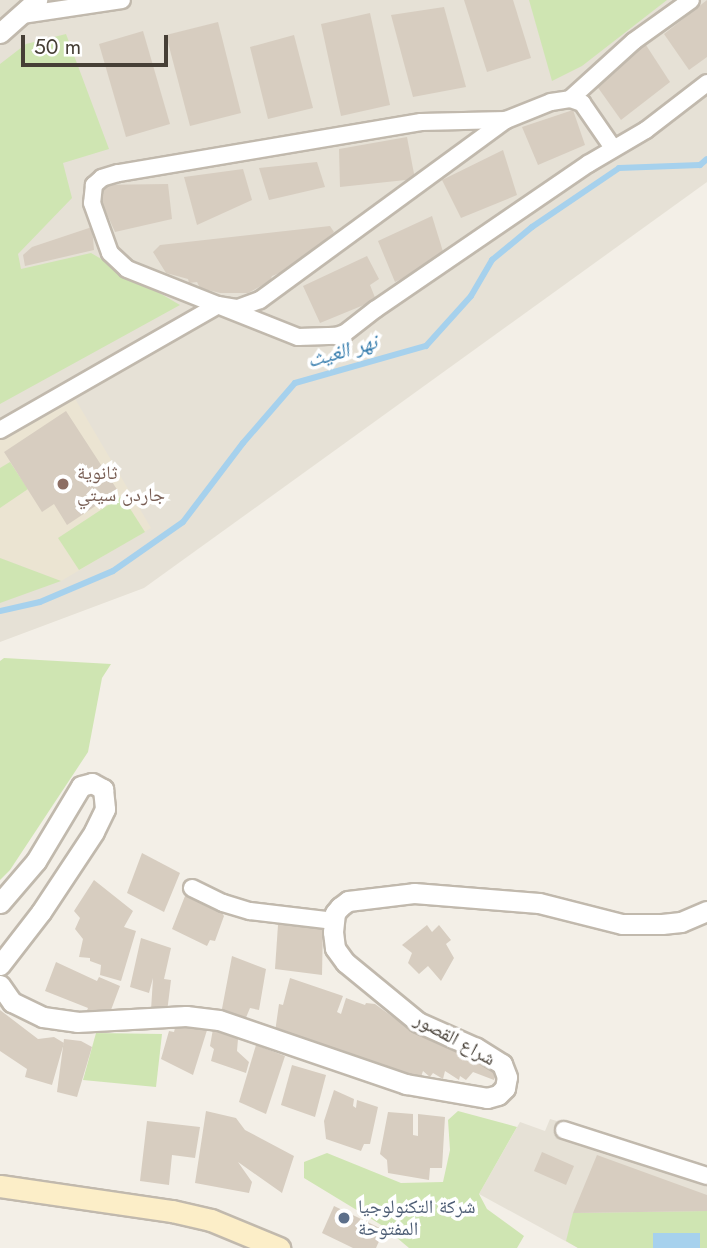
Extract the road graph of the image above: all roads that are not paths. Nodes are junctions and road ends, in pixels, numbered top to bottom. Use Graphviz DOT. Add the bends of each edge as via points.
graph roads {
  1 [pos="37,0"];
  2 [pos="122,0"];
  3 [pos="691,0"];
  4 [pos="22,15"];
  5 [pos="0,33"];
  6 [pos="707,83"];
  7 [pos="570,99"];
  8 [pos="506,120"];
  9 [pos="613,148"];
  10 [pos="218,305"];
  11 [pos="0,430"];
  12 [pos="192,888"];
  13 [pos="0,903"];
  14 [pos="707,911"];
  15 [pos="334,921"];
  16 [pos="0,965"];
  17 [pos="0,985"];
  18 [pos="564,1130"];
  19 [pos="707,1176"];
  20 [pos="0,1186"];
  21 [pos="279,1248"];
  1 -- 4 [label="street"];
  2 -- 4 [label="street"];
  3 -- 7 [label="street" via="634,41"];
  4 -- 5 [label="street"];
  6 -- 9 [label="street" via="646,130"];
  7 -- 8 [label="street"];
  7 -- 9 [label="street" via="582,103"];
  8 -- 10 [label="street" via="260,300 238,308"];
  8 -- 10 [label="street" via="421,122 118,173 98,181 92,203 116,260 135,274"];
  9 -- 10 [label="street" via="345,333 298,337"];
  10 -- 11 [label="street"];
  12 -- 15 [label="street" via="250,911"];
  13 -- 16 [label="street" via="36,861 81,786 92,783 103,789 105,809 94,832"];
  14 -- 15 [label="street" via="671,923 622,924 539,904 414,893 348,901 335,913"];
  15 -- 17 [label="street, شراع القصور" via="335,948 345,962 418,1022 494,1057 507,1077 502,1092 487,1098 406,1084 205,1017 77,1022 43,1017 12,1002"];
  18 -- 19 [label="street"];
  20 -- 21 [label="main road" via="172,1211 211,1220"];
}
